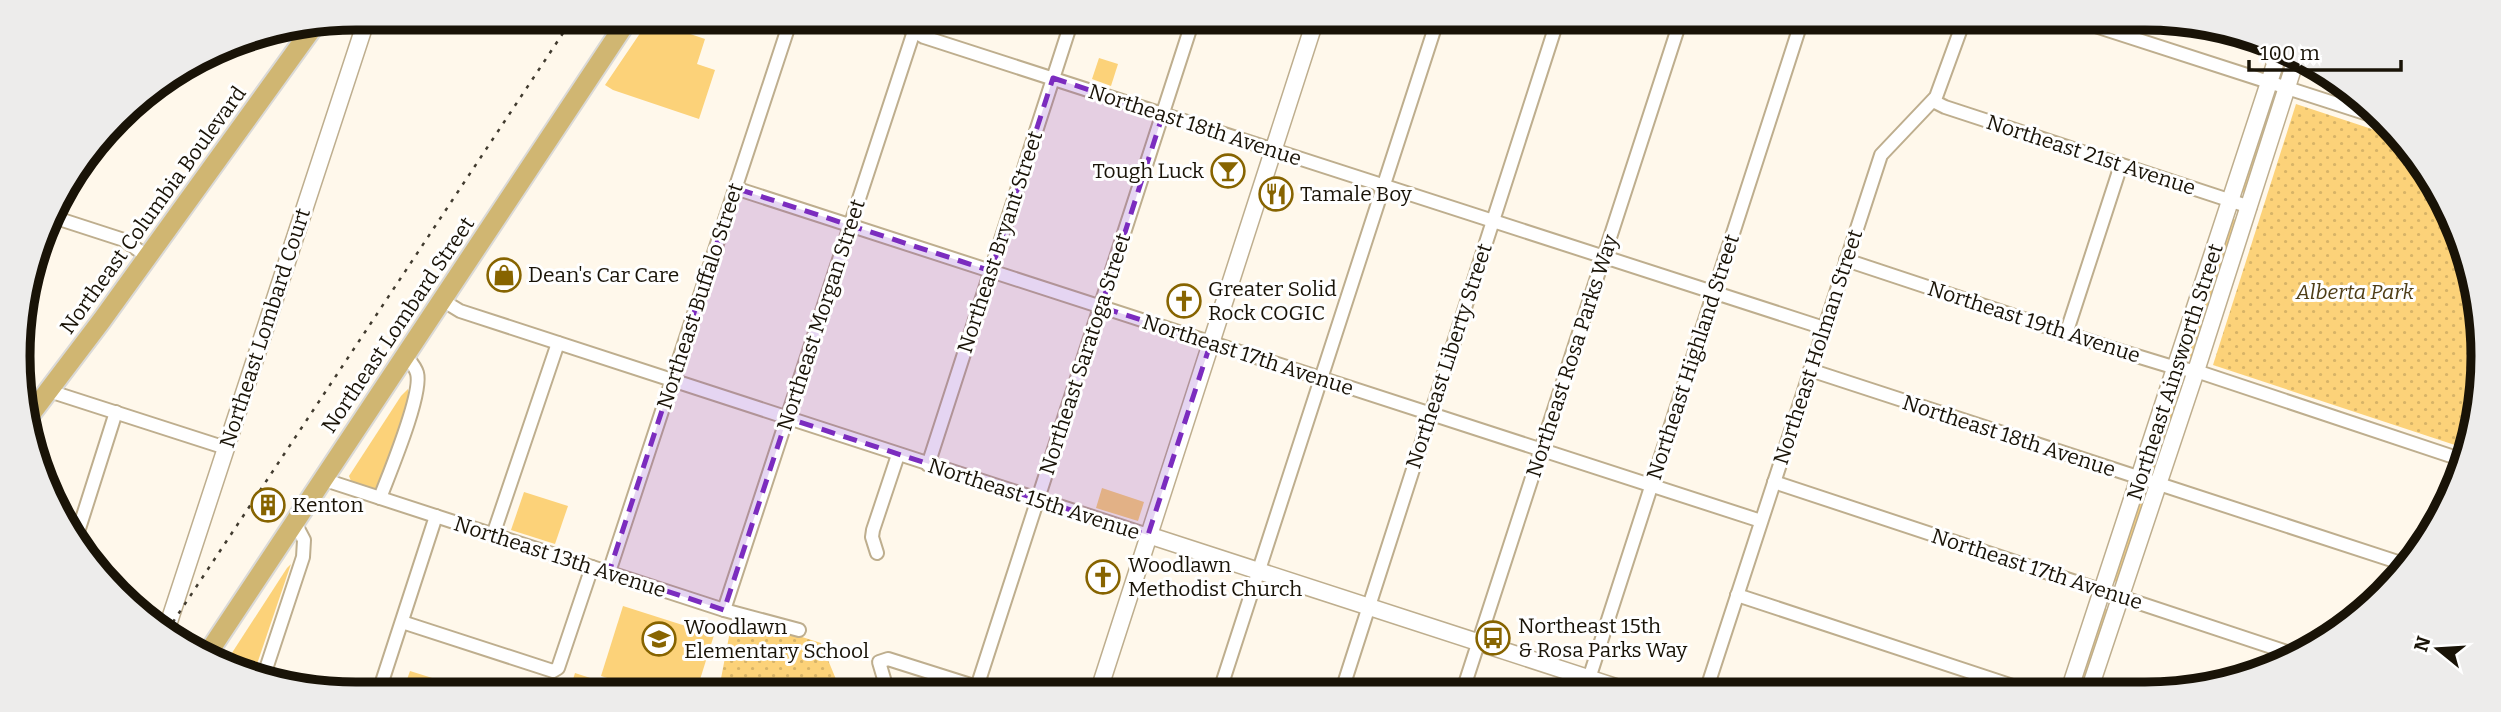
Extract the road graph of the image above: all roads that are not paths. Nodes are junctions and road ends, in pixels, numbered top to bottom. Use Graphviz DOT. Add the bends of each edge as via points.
graph roads {
  1 [pos="362,30"];
  2 [pos="621,30"];
  3 [pos="787,30"];
  4 [pos="914,30"];
  5 [pos="919,30"];
  6 [pos="1069,30"];
  7 [pos="1190,30"];
  8 [pos="1312,30"];
  9 [pos="1434,30"];
  10 [pos="1555,30"];
  11 [pos="1677,30"];
  12 [pos="1799,30"];
  13 [pos="1961,30"];
  14 [pos="2110,30"];
  15 [pos="303,34"];
  16 [pos="2276,58"];
  17 [pos="2294,66"];
  18 [pos="1053,78"];
  19 [pos="2269,82"];
  20 [pos="2287,88"];
  21 [pos="1933,101"];
  22 [pos="2361,112"];
  23 [pos="1163,114"];
  24 [pos="1273,150"];
  25 [pos="2121,165"];
  26 [pos="1383,186"];
  27 [pos="736,188"];
  28 [pos="2231,201"];
  29 [pos="2249,207"];
  30 [pos="60,219"];
  31 [pos="1493,221"];
  32 [pos="850,225"];
  33 [pos="148,257"];
  34 [pos="1604,257"];
  35 [pos="1846,260"];
  36 [pos="991,271"];
  37 [pos="1714,293"];
  38 [pos="442,300"];
  39 [pos="1101,307"];
  40 [pos="1824,328"];
  41 [pos="2066,334"];
  42 [pos="1211,342"];
  43 [pos="558,343"];
  44 [pos="405,355"];
  45 [pos="2176,369"];
  46 [pos="1810,370"];
  47 [pos="2196,371"];
  48 [pos="1321,378"];
  49 [pos="672,381"];
  50 [pos="49,391"];
  51 [pos="34,409"];
  52 [pos="116,412"];
  53 [pos="1431,414"];
  54 [pos="787,418"];
  55 [pos="226,448"];
  56 [pos="1541,450"];
  57 [pos="898,455"];
  58 [pos="2455,457"];
  59 [pos="928,465"];
  60 [pos="322,479"];
  61 [pos="2140,480"];
  62 [pos="1774,482"];
  63 [pos="2160,483"];
  64 [pos="1651,486"];
  65 [pos="380,498"];
  66 [pos="1038,500"];
  67 [pos="436,516"];
  68 [pos="294,521"];
  69 [pos="1761,521"];
  70 [pos="79,528"];
  71 [pos="494,535"];
  72 [pos="1148,535"];
  73 [pos="877,553"];
  74 [pos="2398,562"];
  75 [pos="592,567"];
  76 [pos="1258,570"];
  77 [pos="609,572"];
  78 [pos="2103,592"];
  79 [pos="1737,595"];
  80 [pos="2121,597"];
  81 [pos="1369,606"];
  82 [pos="724,610"];
  83 [pos="402,622"];
  84 [pos="169,623"];
  85 [pos="799,629"];
  86 [pos="1479,641"];
  87 [pos="211,648"];
  88 [pos="2284,651"];
  89 [pos="266,669"];
  90 [pos="382,682"];
  91 [pos="885,682"];
  92 [pos="961,682"];
  93 [pos="982,682"];
  94 [pos="1102,682"];
  95 [pos="1223,682"];
  96 [pos="1345,682"];
  97 [pos="1466,682"];
  98 [pos="1582,682"];
  99 [pos="1588,682"];
  100 [pos="1709,682"];
  101 [pos="2001,682"];
  102 [pos="2073,682"];
  103 [pos="2093,682"];
  1 -- 55 [label="street, Northeast Lombard Court"];
  2 -- 38 [label="main road, Northeast Lombard Street"];
  3 -- 27 [label="street, Northeast Buffalo Street"];
  4 -- 32 [label="street, Northeast Morgan Street"];
  5 -- 18 [label="street, Northeast 18th Avenue" via="924,37"];
  6 -- 18 [label="street, Northeast Bryant Street"];
  7 -- 23 [label="street, Northeast Saratoga Street"];
  8 -- 24 [label="street"];
  9 -- 26 [label="street"];
  10 -- 31 [label="street, Northeast Liberty Street"];
  11 -- 34 [label="street, Northeast Rosa Parks Way"];
  12 -- 37 [label="street, Northeast Highland Street"];
  13 -- 21 [label="street, Northeast Holman Street"];
  14 -- 19 [label="street"];
  15 -- 33 [label="main road, Northeast Columbia Boulevard"];
  16 -- 19 [label="street, Northeast Ainsworth Street"];
  17 -- 20 [label="street, Northeast Ainsworth Street"];
  18 -- 23 [label="street, Northeast 18th Avenue"];
  18 -- 36 [label="street, Northeast Bryant Street"];
  19 -- 20 [label="street"];
  19 -- 28 [label="street, Northeast Ainsworth Street"];
  20 -- 22 [label="street"];
  20 -- 29 [label="street, Northeast Ainsworth Street"];
  21 -- 25 [label="street, Northeast 21st Avenue"];
  21 -- 35 [label="street, Northeast Holman Street" via="1883,151"];
  23 -- 24 [label="street, Northeast 18th Avenue"];
  23 -- 39 [label="street, Northeast Saratoga Street"];
  24 -- 26 [label="street, Northeast 18th Avenue"];
  24 -- 42 [label="street"];
  25 -- 28 [label="street, Northeast 21st Avenue"];
  25 -- 41 [label="street"];
  26 -- 31 [label="street, Northeast 18th Avenue"];
  26 -- 48 [label="street"];
  27 -- 32 [label="street, Northeast 17th Avenue"];
  27 -- 49 [label="street, Northeast Buffalo Street"];
  28 -- 29 [label="street, Northeast 21st Avenue"];
  28 -- 45 [label="street, Northeast Ainsworth Street"];
  29 -- 47 [label="street, Northeast Ainsworth Street"];
  30 -- 33 [label="street" via="124,240"];
  31 -- 34 [label="street, Northeast 18th Avenue"];
  31 -- 53 [label="street, Northeast Liberty Street"];
  32 -- 36 [label="street, Northeast 17th Avenue"];
  32 -- 54 [label="street, Northeast Morgan Street"];
  33 -- 50 [label="main road, Northeast Columbia Boulevard"];
  34 -- 37 [label="street, Northeast 18th Avenue"];
  34 -- 56 [label="street, Northeast Rosa Parks Way"];
  35 -- 40 [label="street, Northeast Holman Street"];
  35 -- 41 [label="street, Northeast 19th Avenue"];
  36 -- 39 [label="street, Northeast 17th Avenue"];
  36 -- 59 [label="street, Northeast Bryant Street"];
  37 -- 40 [label="street, Northeast 18th Avenue"];
  37 -- 64 [label="street, Northeast Highland Street"];
  38 -- 43 [label="street, Northeast 15th Avenue" via="460,311"];
  38 -- 44 [label="main road, Northeast Lombard Street"];
  39 -- 42 [label="street, Northeast 17th Avenue"];
  39 -- 66 [label="street, Northeast Saratoga Street"];
  40 -- 46 [label="street, Northeast Holman Street"];
  41 -- 45 [label="street, Northeast 19th Avenue"];
  42 -- 48 [label="street, Northeast 17th Avenue"];
  42 -- 72 [label="street"];
  43 -- 49 [label="street, Northeast 15th Avenue"];
  43 -- 71 [label="street"];
  44 -- 60 [label="main road, Northeast Lombard Street"];
  44 -- 65 [label="street" via="417,370 417,385"];
  45 -- 47 [label="street, Northeast 19th Avenue"];
  45 -- 61 [label="street, Northeast Ainsworth Street"];
  46 -- 61 [label="street, Northeast 18th Avenue"];
  46 -- 62 [label="street, Northeast Holman Street"];
  47 -- 58 [label="street, Northeast 19th Avenue"];
  47 -- 63 [label="street, Northeast Ainsworth Street"];
  48 -- 53 [label="street, Northeast 17th Avenue"];
  48 -- 76 [label="street"];
  49 -- 54 [label="street, Northeast 15th Avenue"];
  49 -- 77 [label="street, Northeast Buffalo Street"];
  50 -- 51 [label="main road, Northeast Columbia Boulevard"];
  50 -- 52 [label="street"];
  52 -- 55 [label="street"];
  52 -- 70 [label="street"];
  53 -- 56 [label="street, Northeast 17th Avenue"];
  53 -- 81 [label="street, Northeast Liberty Street"];
  54 -- 57 [label="street, Northeast 15th Avenue"];
  54 -- 82 [label="street, Northeast Morgan Street"];
  55 -- 84 [label="street, Northeast Lombard Court"];
  56 -- 64 [label="street, Northeast 17th Avenue"];
  56 -- 86 [label="street, Northeast Rosa Parks Way"];
  57 -- 59 [label="street, Northeast 15th Avenue"];
  57 -- 73 [label="street" via="873,530"];
  59 -- 66 [label="street, Northeast 15th Avenue"];
  60 -- 65 [label="street, Northeast 13th Avenue"];
  60 -- 68 [label="main road, Northeast Lombard Street"];
  61 -- 63 [label="street, Northeast 18th Avenue"];
  61 -- 78 [label="street, Northeast Ainsworth Street"];
  62 -- 69 [label="street, Northeast Holman Street"];
  62 -- 78 [label="street, Northeast 17th Avenue"];
  63 -- 74 [label="street, Northeast 18th Avenue"];
  63 -- 80 [label="street, Northeast Ainsworth Street"];
  64 -- 69 [label="street, Northeast 17th Avenue"];
  64 -- 99 [label="street, Northeast Highland Street"];
  65 -- 67 [label="street, Northeast 13th Avenue"];
  66 -- 72 [label="street, Northeast 15th Avenue"];
  66 -- 93 [label="street, Northeast Saratoga Street"];
  67 -- 71 [label="street, Northeast 13th Avenue"];
  67 -- 83 [label="street"];
  68 -- 87 [label="main road, Northeast Lombard Street"];
  68 -- 89 [label="street" via="304,540 303,557"];
  69 -- 79 [label="street, Northeast Holman Street"];
  71 -- 75 [label="street, Northeast 13th Avenue"];
  72 -- 76 [label="street, Northeast 15th Avenue"];
  72 -- 94 [label="street"];
  75 -- 77 [label="street, Northeast 13th Avenue"];
  75 -- 83 [label="street" via="558,668 553,671"];
  76 -- 81 [label="street, Northeast 15th Avenue"];
  76 -- 95 [label="street"];
  77 -- 82 [label="street, Northeast 13th Avenue"];
  78 -- 80 [label="street, Northeast 17th Avenue"];
  78 -- 102 [label="street, Northeast Ainsworth Street"];
  79 -- 100 [label="street, Northeast Holman Street"];
  79 -- 101 [label="street"];
  80 -- 88 [label="street, Northeast 17th Avenue"];
  80 -- 103 [label="street, Northeast Ainsworth Street"];
  81 -- 86 [label="street, Northeast 15th Avenue"];
  81 -- 96 [label="street, Northeast Liberty Street"];
  82 -- 85 [label="street, Northeast 13th Avenue"];
  83 -- 90 [label="street"];
  86 -- 97 [label="street, Northeast Rosa Parks Way"];
  86 -- 98 [label="street, Northeast 15th Avenue"];
  91 -- 92 [label="street" via="879,662 888,659"];
}
